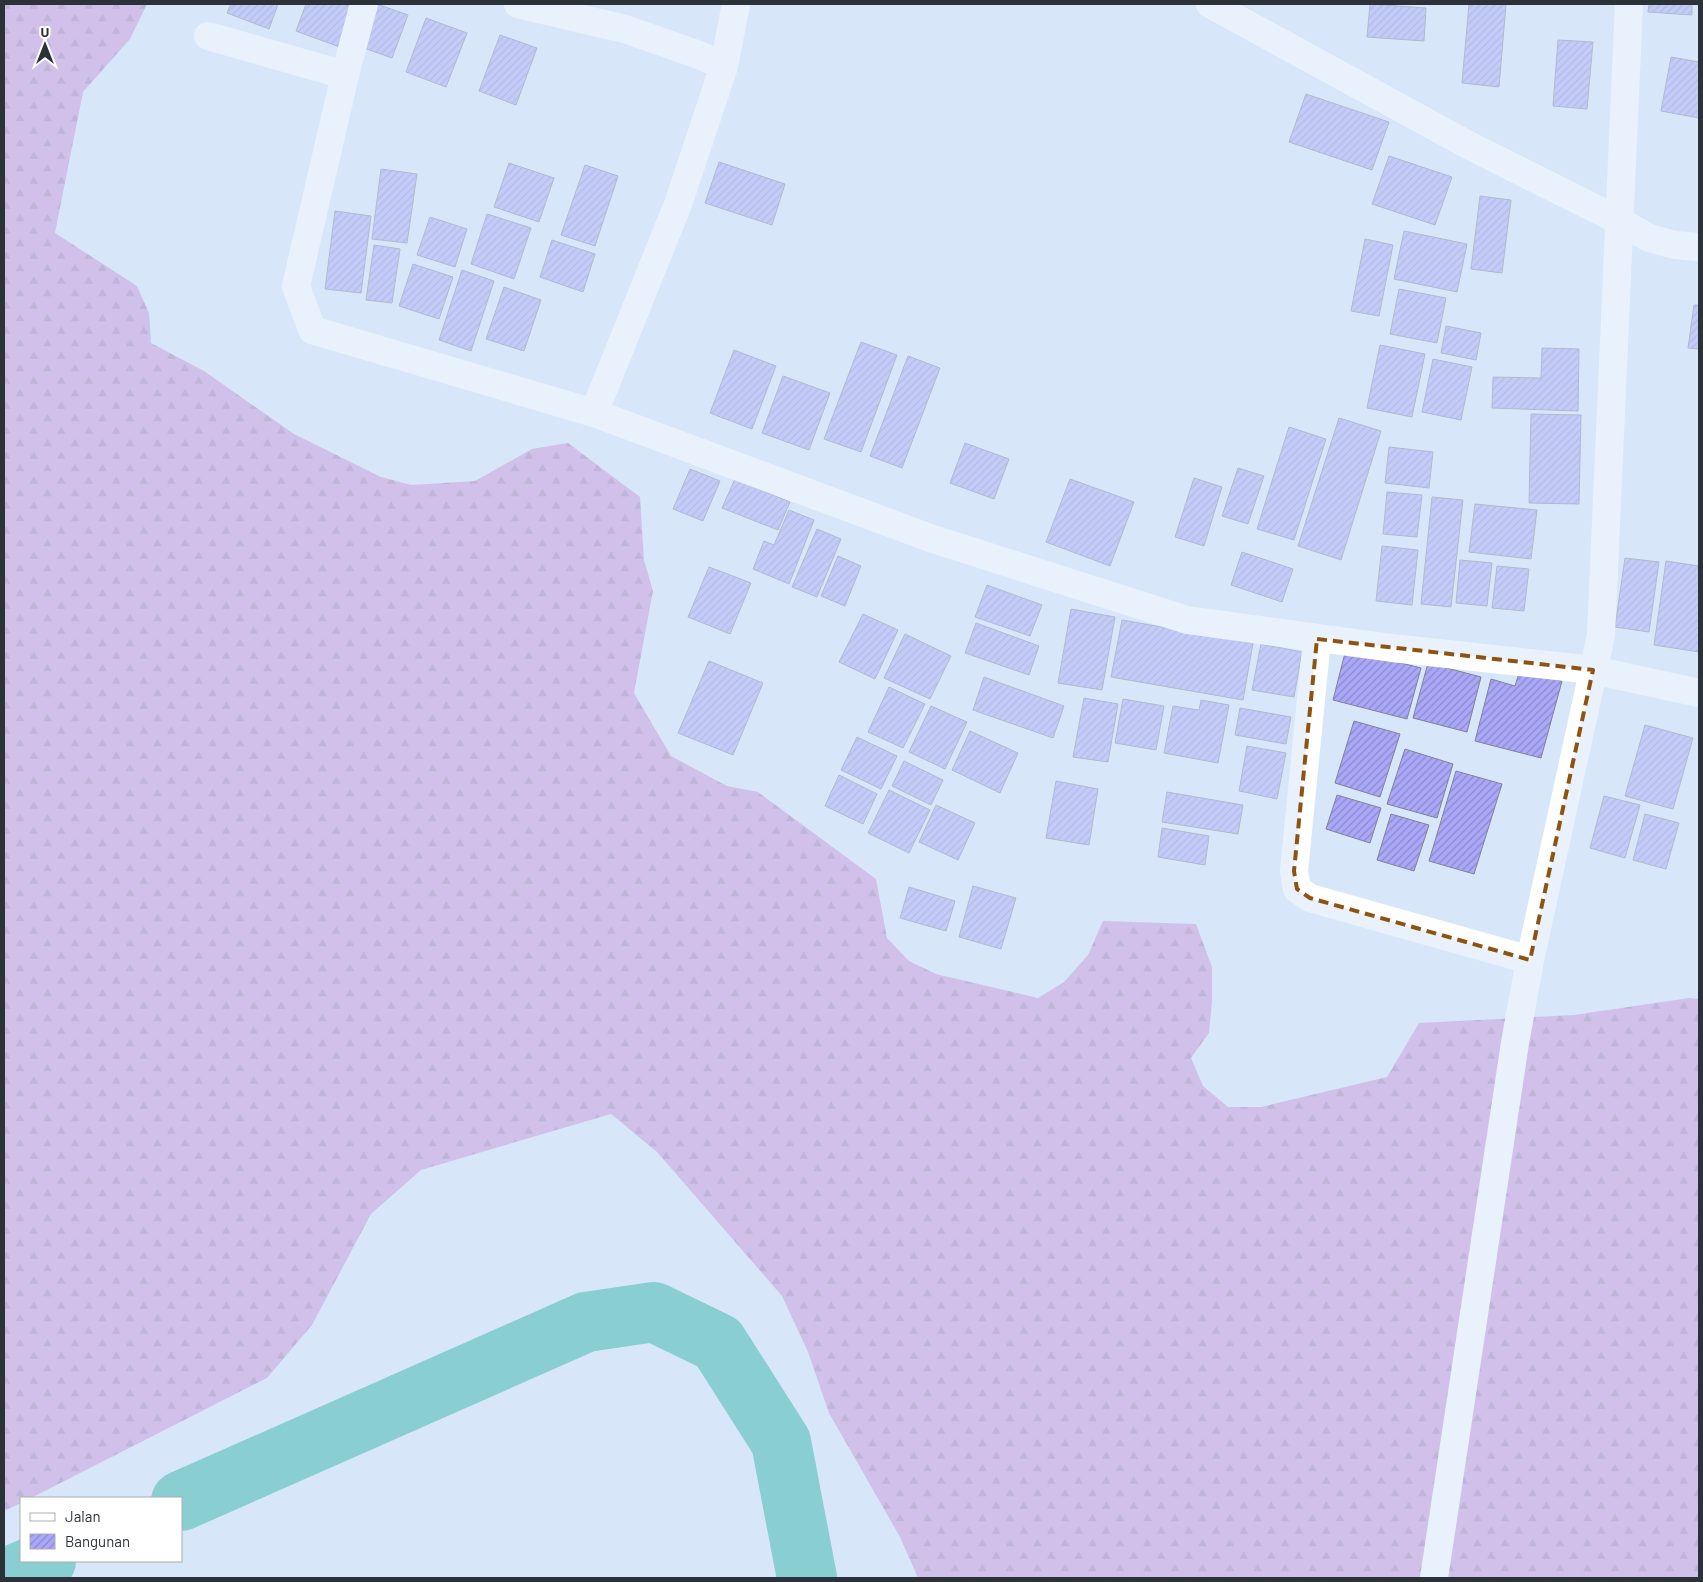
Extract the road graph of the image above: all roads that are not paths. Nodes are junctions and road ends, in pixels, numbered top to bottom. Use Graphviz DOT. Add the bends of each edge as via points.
graph roads {
  1 [pos="364,4"];
  2 [pos="518,4"];
  3 [pos="736,4"];
  4 [pos="1210,4"];
  5 [pos="1629,4"];
  6 [pos="208,36"];
  7 [pos="724,66"];
  8 [pos="344,75"];
  9 [pos="1618,220"];
  10 [pos="1699,247"];
  11 [pos="594,413"];
  12 [pos="1317,639"];
  13 [pos="1593,670"];
  14 [pos="1699,693"];
  15 [pos="1530,960"];
  16 [pos="1434,1578"];
  1 -- 8 [label="street"];
  2 -- 7 [label="street" via="625,28"];
  3 -- 7 [label="street"];
  4 -- 9 [label="street" via="1472,147"];
  5 -- 9 [label="street"];
  6 -- 8 [label="street"];
  7 -- 11 [label="street" via="678,204"];
  8 -- 11 [label="street" via="296,286 312,330"];
  9 -- 10 [label="street" via="1649,238 1674,246"];
  9 -- 13 [label="street" via="1601,635"];
  11 -- 12 [label="street" via="930,538 1187,620"];
  12 -- 13 [label="street"];
  12 -- 15 [label="street" via="1294,871 1297,889 1310,898"];
  13 -- 14 [label="street"];
  13 -- 15 [label="street"];
  15 -- 16 [label="street" via="1513,1053"];
}
